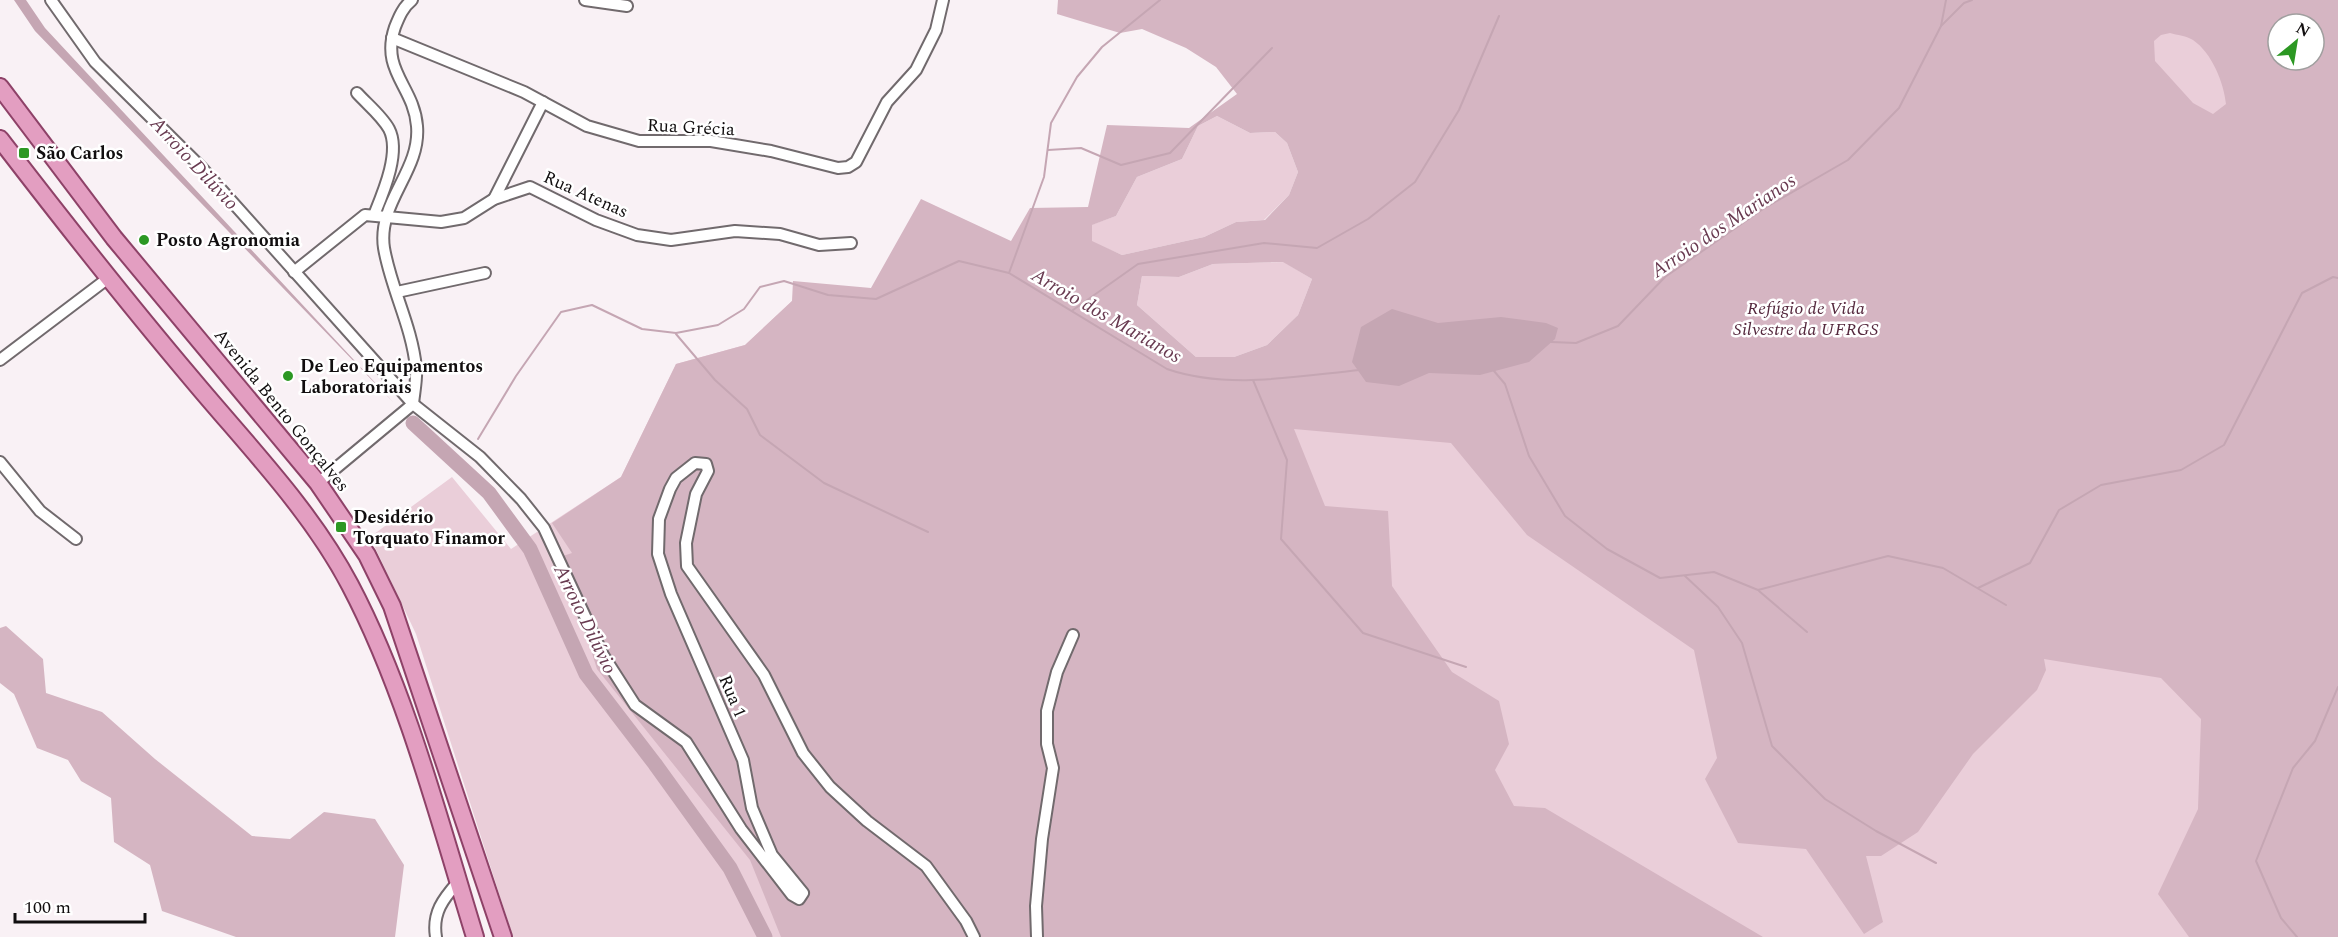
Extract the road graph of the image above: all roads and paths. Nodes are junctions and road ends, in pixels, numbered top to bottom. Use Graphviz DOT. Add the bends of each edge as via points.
graph roads {
  1 [pos="51,0"];
  2 [pos="412,0"];
  3 [pos="585,0"];
  4 [pos="943,0"];
  5 [pos="627,6"];
  6 [pos="392,38"];
  7 [pos="0,87"];
  8 [pos="357,93"];
  9 [pos="543,102"];
  10 [pos="0,139"];
  11 [pos="494,199"];
  12 [pos="374,215"];
  13 [pos="385,215"];
  14 [pos="851,243"];
  15 [pos="294,272"];
  16 [pos="486,273"];
  17 [pos="107,279"];
  18 [pos="397,292"];
  19 [pos="0,360"];
  20 [pos="413,404"];
  21 [pos="0,462"];
  22 [pos="318,483"];
  23 [pos="76,540"];
  24 [pos="1073,635"];
  25 [pos="458,882"];
  26 [pos="436,937"];
  27 [pos="476,937"];
  28 [pos="503,937"];
  29 [pos="974,937"];
  30 [pos="1037,937"];
  1 -- 15 [label="street" via="95,62 195,161"];
  2 -- 6 [label="street" via="399,15"];
  3 -- 5 [label="street"];
  4 -- 9 [label="street, Rua Grécia" via="936,30 916,70 887,102 856,162 848,167 711,141 639,141 587,126"];
  6 -- 9 [label="street, Rua Grécia"];
  6 -- 13 [label="street" via="391,62 411,101 417,126 415,152"];
  7 -- 22 [label="main road, Avenida Bento Gonçalves" via="114,238"];
  8 -- 12 [label="street" via="389,129 391,142 391,169"];
  9 -- 11 [label="street"];
  10 -- 17 [label="main road"];
  11 -- 13 [label="street, Rua Atenas" via="464,218 441,222"];
  11 -- 14 [label="street, Rua Atenas" via="530,187 596,220 637,235 672,240 735,231 780,234 819,245"];
  12 -- 13 [label="street, Rua Atenas"];
  12 -- 15 [label="street" via="359,218"];
  13 -- 18 [label="street" via="384,248"];
  15 -- 20 [label="street"];
  16 -- 18 [label="street"];
  17 -- 19 [label="street"];
  17 -- 25 [label="main road" via="307,517 349,584 378,642"];
  18 -- 20 [label="street" via="416,369"];
  20 -- 22 [label="street"];
  20 -- 29 [label="street, Rua 1" via="480,457 544,528 603,655 635,705 686,742 741,829 799,899 803,893 772,855 752,808 743,760 671,594 658,554 659,519 670,489 676,478 696,463 706,464 708,471 696,494 686,543 687,566 764,675 803,753 837,794 926,866"];
  21 -- 23 [label="street" via="40,511"];
  22 -- 28 [label="main road, Avenida Bento Gonçalves" via="367,555 392,606"];
  24 -- 30 [label="street" via="1057,672 1047,711 1047,744 1053,768 1042,839"];
  25 -- 26 [label="street" via="438,908"];
  25 -- 27 [label="main road"];
}
